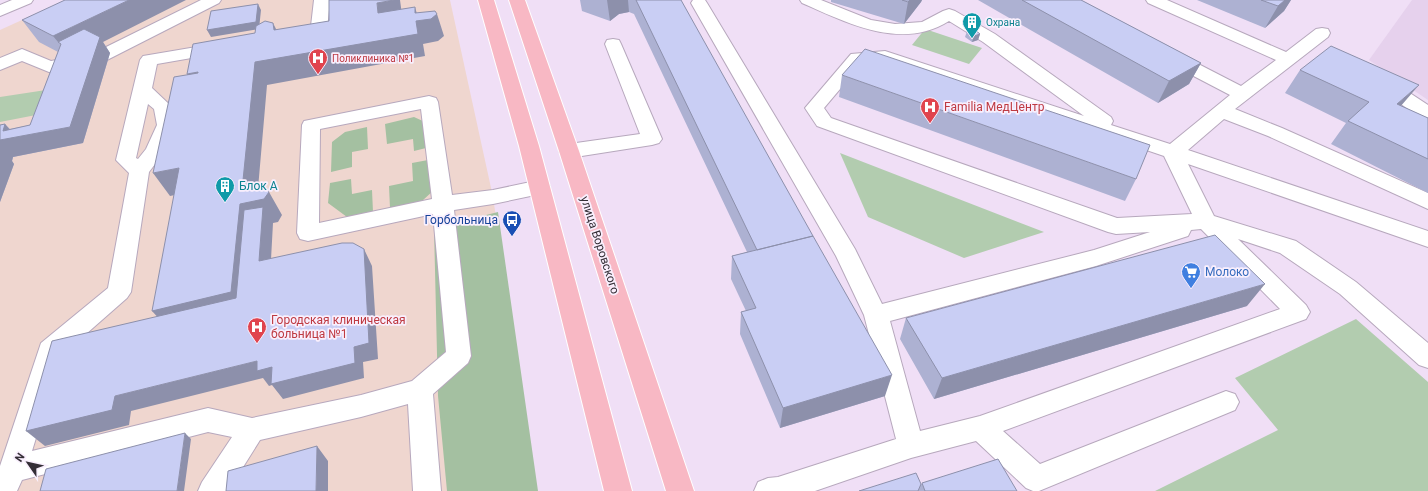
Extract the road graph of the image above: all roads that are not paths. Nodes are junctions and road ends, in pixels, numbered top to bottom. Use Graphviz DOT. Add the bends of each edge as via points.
graph roads {
  1 [pos="24,0"];
  2 [pos="213,0"];
  3 [pos="322,0"];
  4 [pos="486,0"];
  5 [pos="517,0"];
  6 [pos="808,0"];
  7 [pos="939,0"];
  8 [pos="1154,0"];
  9 [pos="699,2"];
  10 [pos="0,11"];
  11 [pos="949,14"];
  12 [pos="281,37"];
  13 [pos="1317,43"];
  14 [pos="242,44"];
  15 [pos="613,44"];
  16 [pos="121,46"];
  17 [pos="1154,48"];
  18 [pos="1288,59"];
  19 [pos="149,60"];
  20 [pos="0,65"];
  21 [pos="1368,74"];
  22 [pos="142,89"];
  23 [pos="1242,94"];
  24 [pos="1222,111"];
  25 [pos="1428,114"];
  26 [pos="1123,135"];
  27 [pos="569,151"];
  28 [pos="1172,153"];
  29 [pos="139,171"];
  30 [pos="540,187"];
  31 [pos="1428,202"];
  32 [pos="443,204"];
  33 [pos="1206,221"];
  34 [pos="1428,239"];
  35 [pos="876,315"];
  36 [pos="1428,358"];
  37 [pos="420,390"];
  38 [pos="1226,402"];
  39 [pos="980,428"];
  40 [pos="252,430"];
  41 [pos="911,446"];
  42 [pos="13,469"];
  43 [pos="1040,485"];
  44 [pos="2,491"];
  45 [pos="212,491"];
  46 [pos="427,491"];
  47 [pos="618,491"];
  48 [pos="680,491"];
  49 [pos="768,491"];
  1 -- 10 [label="street"];
  2 -- 16 [label="street"];
  3 -- 12 [label="street" via="319,30"];
  4 -- 30 [label="main road"];
  5 -- 27 [label="main road, улица Воровского"];
  6 -- 11 [label="street" via="861,22 896,31 926,27"];
  7 -- 11 [label="street"];
  8 -- 18 [label="street"];
  9 -- 35 [label="street" via="848,255"];
  11 -- 26 [label="street" via="989,38"];
  13 -- 18 [label="street"];
  14 -- 19 [label="street"];
  15 -- 27 [label="street" via="652,138"];
  16 -- 19 [label="street"];
  16 -- 20 [label="street" via="99,57 49,67 22,54"];
  17 -- 23 [label="street"];
  18 -- 23 [label="street"];
  19 -- 22 [label="street"];
  21 -- 25 [label="street"];
  22 -- 29 [label="street" via="126,160"];
  22 -- 29 [label="street" via="163,107 166,125 155,151"];
  23 -- 24 [label="street"];
  24 -- 28 [label="street"];
  24 -- 31 [label="street" via="1275,132"];
  26 -- 28 [label="street"];
  26 -- 33 [label="street" via="885,56 857,58 814,108 824,122 1116,226"];
  27 -- 48 [label="main road, улица Воровского"];
  28 -- 33 [label="street"];
  28 -- 34 [label="street"];
  29 -- 42 [label="street" via="119,292 50,350"];
  30 -- 32 [label="street"];
  30 -- 47 [label="main road"];
  32 -- 32 [label="street" via="308,233 311,125 429,102"];
  32 -- 37 [label="street" via="459,356"];
  33 -- 35 [label="street" via="1096,258"];
  33 -- 36 [label="street" via="1288,247 1348,288"];
  33 -- 39 [label="street" via="1298,312"];
  35 -- 41 [label="street"];
  37 -- 40 [label="street"];
  37 -- 46 [label="street"];
  38 -- 43 [label="street"];
  39 -- 41 [label="street"];
  39 -- 43 [label="street"];
  40 -- 42 [label="street" via="208,420"];
  40 -- 45 [label="street"];
  41 -- 49 [label="street" via="778,490"];
  42 -- 44 [label="street"];
}
